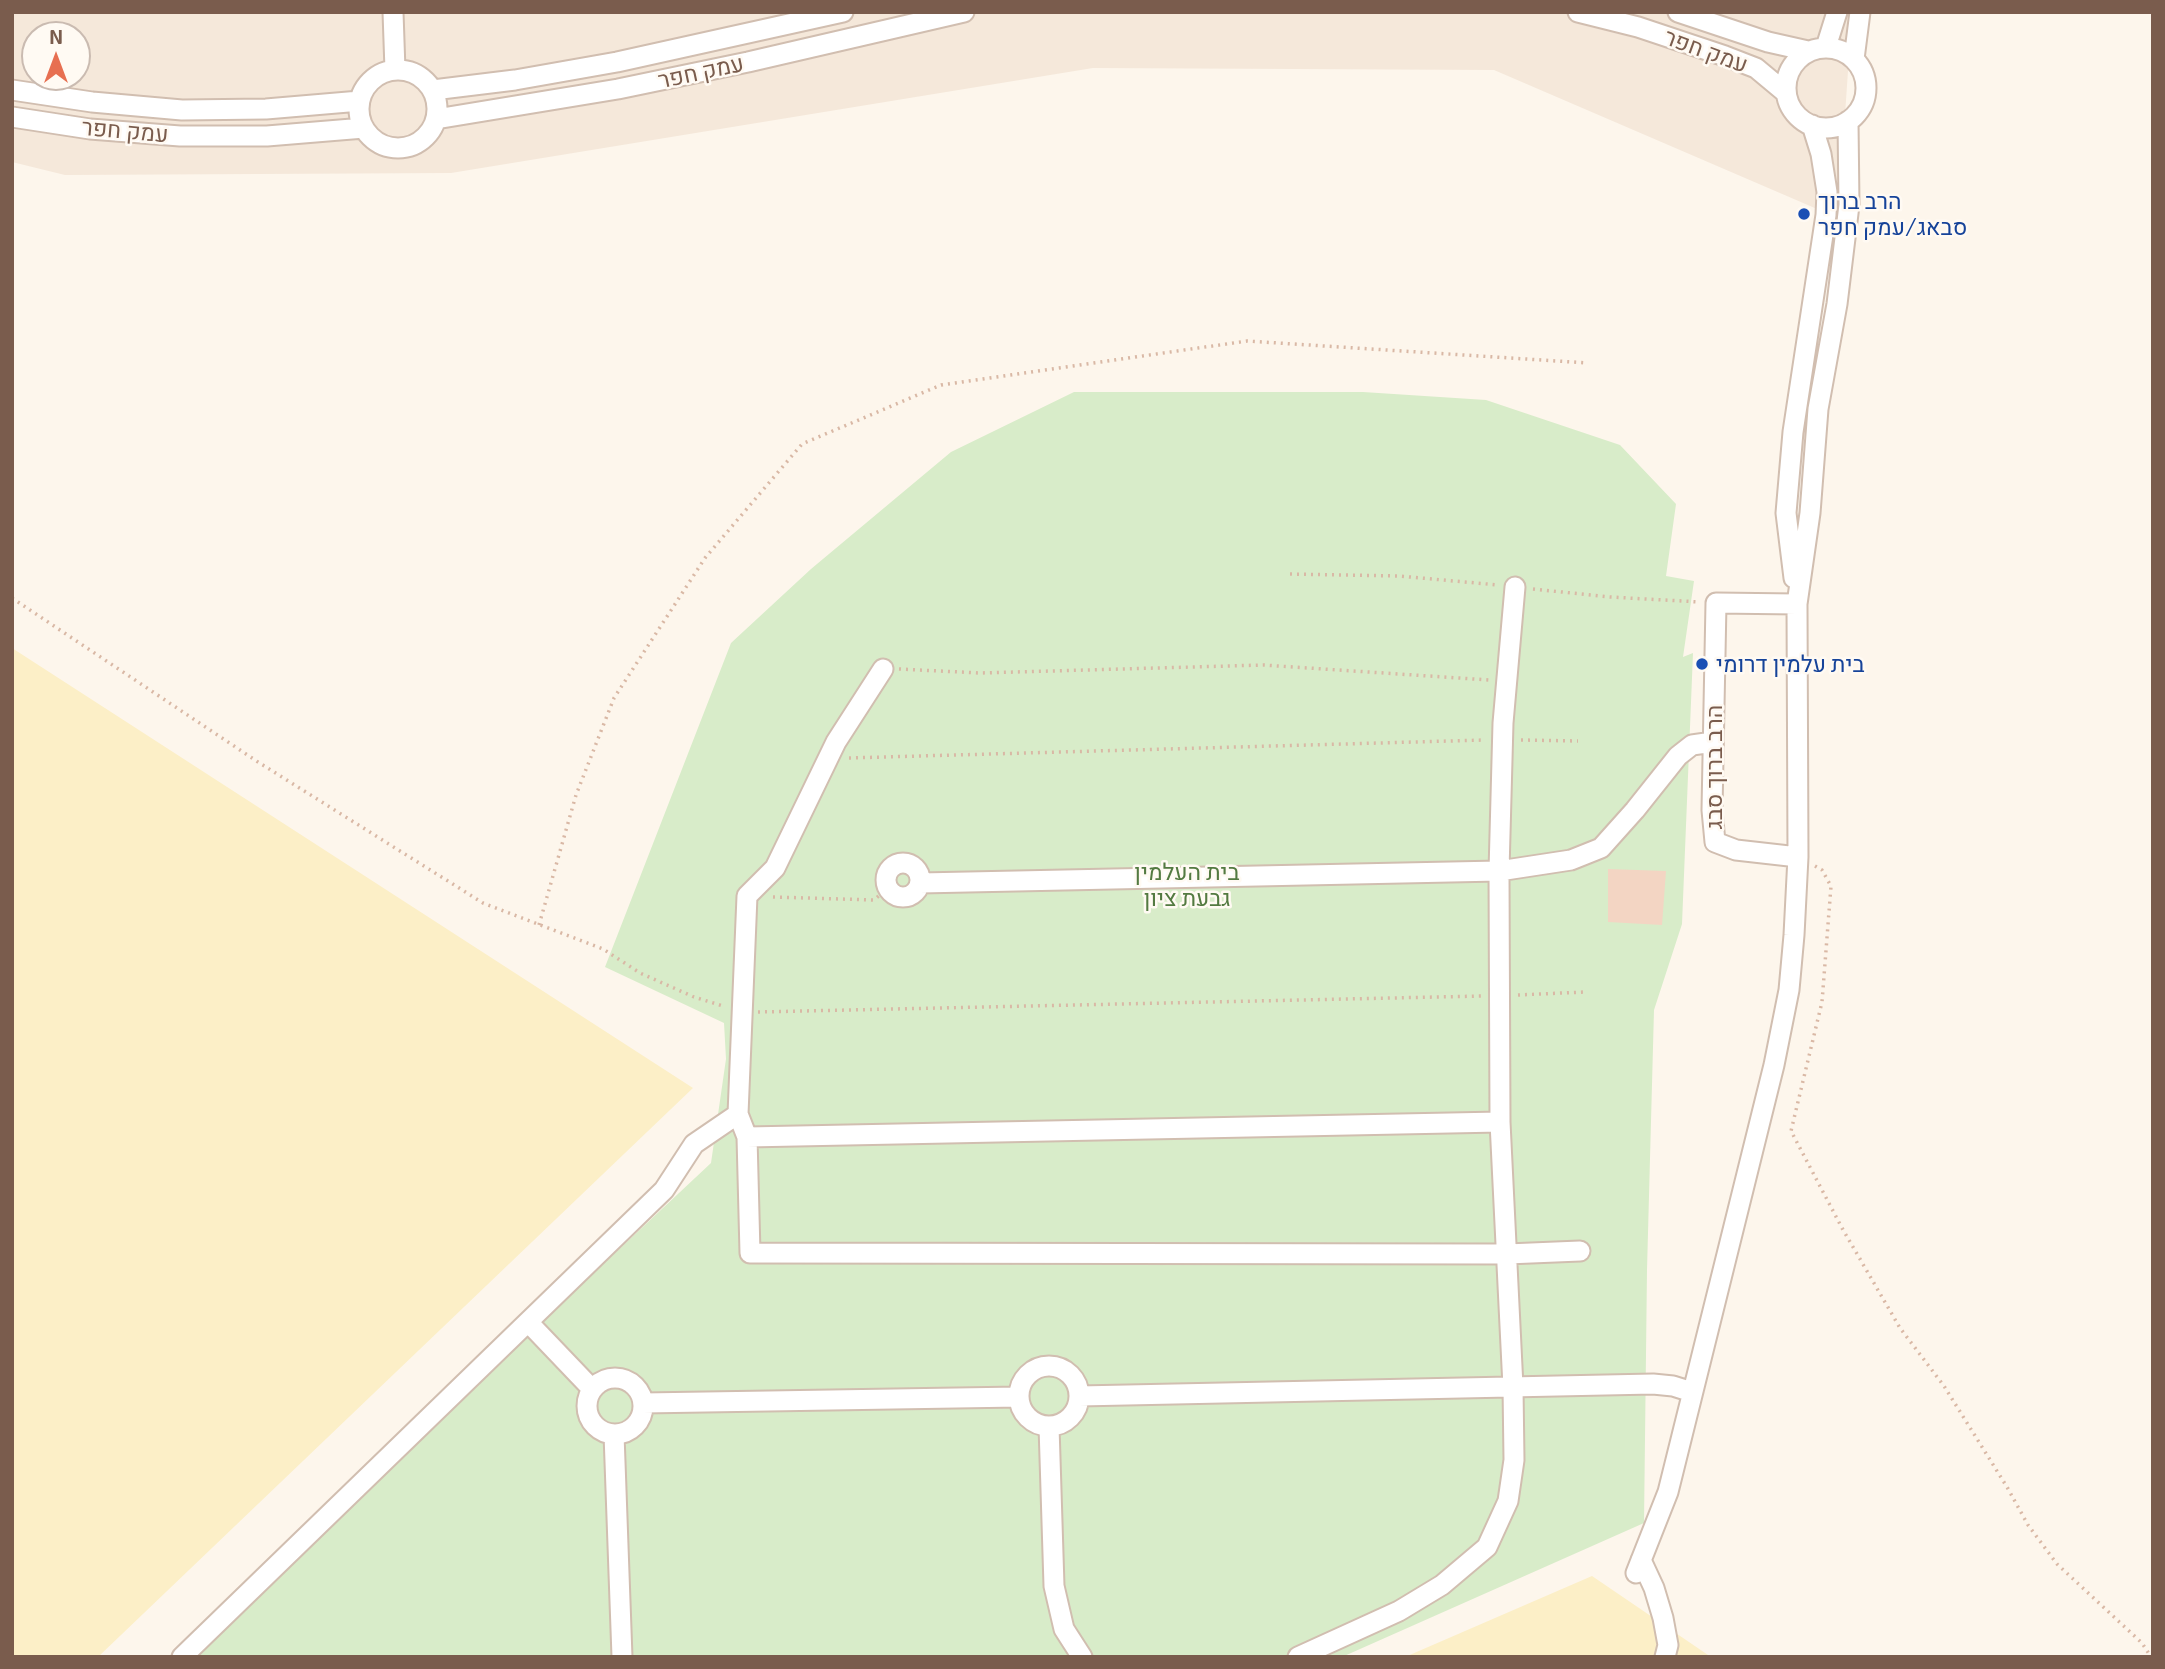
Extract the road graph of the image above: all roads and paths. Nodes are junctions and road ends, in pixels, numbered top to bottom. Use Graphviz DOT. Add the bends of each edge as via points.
graph roads {
  1 [pos="393,12"];
  2 [pos="844,12"];
  3 [pos="964,12"];
  4 [pos="1578,12"];
  5 [pos="1678,12"];
  6 [pos="1837,12"];
  7 [pos="1860,12"];
  8 [pos="1817,49"];
  9 [pos="1854,59"];
  10 [pos="395,70"];
  11 [pos="12,90"];
  12 [pos="433,90"];
  13 [pos="1786,93"];
  14 [pos="360,101"];
  15 [pos="12,117"];
  16 [pos="436,119"];
  17 [pos="1849,121"];
  18 [pos="1812,125"];
  19 [pos="364,128"];
  20 [pos="1588,363"];
  21 [pos="1514,587"];
  22 [pos="12,597"];
  23 [pos="1797,604"];
  24 [pos="883,669"];
  25 [pos="1507,681"];
  26 [pos="1503,740"];
  27 [pos="1578,741"];
  28 [pos="1713,742"];
  29 [pos="828,759"];
  30 [pos="1798,857"];
  31 [pos="1499,871"];
  32 [pos="920,883"];
  33 [pos="888,888"];
  34 [pos="747,896"];
  35 [pos="539,925"];
  36 [pos="1586,992"];
  37 [pos="1498,996"];
  38 [pos="744,1012"];
  39 [pos="738,1114"];
  40 [pos="1500,1122"];
  41 [pos="747,1137"];
  42 [pos="1580,1251"];
  43 [pos="1507,1254"];
  44 [pos="528,1322"];
  45 [pos="1513,1387"];
  46 [pos="592,1390"];
  47 [pos="1692,1392"];
  48 [pos="1079,1396"];
  49 [pos="1019,1397"];
  50 [pos="643,1403"];
  51 [pos="1049,1426"];
  52 [pos="614,1434"];
  53 [pos="182,1657"];
  54 [pos="622,1657"];
  55 [pos="1082,1657"];
  56 [pos="1298,1657"];
  57 [pos="1665,1657"];
  58 [pos="2151,1657"];
  1 -- 10 [label="street"];
  2 -- 12 [label="street, עמק חפר" via="617,62"];
  3 -- 16 [label="street, עמק חפר" via="618,89"];
  4 -- 13 [label="street, עמק חפר" via="1638,27 1756,68"];
  5 -- 8 [label="street, עמק חפר" via="1768,43"];
  6 -- 8 [label="street"];
  7 -- 9 [label="street"];
  8 -- 9 [label="street" via="1846,53"];
  8 -- 13 [label="street" via="1793,64"];
  9 -- 17 [label="street" via="1866,89 1860,109"];
  10 -- 12 [label="street" via="414,72"];
  10 -- 14 [label="street" via="370,80"];
  11 -- 14 [label="street, עמק חפר" via="182,110"];
  12 -- 16 [label="street"];
  13 -- 18 [label="street" via="1794,113"];
  14 -- 19 [label="street"];
  15 -- 19 [label="street, עמק חפר" via="180,136 267,136"];
  16 -- 19 [label="street" via="426,136 414,145 398,148 383,145"];
  17 -- 18 [label="street" via="1831,127"];
  17 -- 23 [label="street" via="1849,205 1818,409"];
  18 -- 23 [label="street" via="1827,192 1786,513"];
  20 -- 35 [label="path" via="1247,341 941,385 803,444 705,558 614,698 576,795"];
  21 -- 25 [label="street"];
  22 -- 35 [label="path" via="258,762 483,903"];
  23 -- 28 [label="street, הרב ברוך סבג" via="1716,603"];
  23 -- 30 [label="street"];
  24 -- 25 [label="path" via="979,673 1263,665"];
  24 -- 29 [label="street"];
  25 -- 26 [label="street"];
  26 -- 27 [label="path"];
  26 -- 29 [label="path"];
  26 -- 31 [label="street"];
  28 -- 30 [label="street, הרב ברוך סבג" via="1715,842 1736,850"];
  28 -- 31 [label="street" via="1692,745 1678,756 1601,848 1571,860"];
  29 -- 34 [label="street" via="775,868"];
  30 -- 47 [label="street" via="1789,990"];
  30 -- 58 [label="path" via="1822,870 1831,886 1822,1003 1791,1130 1900,1328 1944,1386 2028,1525 2057,1564 2142,1643"];
  31 -- 32 [label="street"];
  31 -- 37 [label="street"];
  32 -- 33 [label="street" via="909,896 897,896"];
  32 -- 33 [label="street" via="919,872 901,863 888,872"];
  33 -- 34 [label="path" via="874,900"];
  34 -- 38 [label="street"];
  35 -- 38 [label="path" via="603,949 639,973 694,997"];
  36 -- 37 [label="path"];
  37 -- 38 [label="path"];
  37 -- 40 [label="street"];
  38 -- 39 [label="street"];
  39 -- 41 [label="street"];
  39 -- 44 [label="street" via="694,1144 664,1190"];
  40 -- 41 [label="street"];
  40 -- 43 [label="street"];
  41 -- 43 [label="street" via="750,1253"];
  42 -- 43 [label="street"];
  43 -- 45 [label="street"];
  44 -- 46 [label="street"];
  44 -- 53 [label="street"];
  45 -- 47 [label="street" via="1653,1384"];
  45 -- 48 [label="street"];
  45 -- 56 [label="street" via="1514,1460 1508,1501 1487,1548 1442,1585 1399,1611"];
  46 -- 50 [label="street" via="607,1379 625,1380 635,1386"];
  46 -- 52 [label="street" via="588,1416 594,1426"];
  47 -- 57 [label="street" via="1668,1492 1639,1566 1654,1588 1663,1618 1668,1645"];
  48 -- 49 [label="street" via="1073,1378 1048,1366 1030,1372"];
  48 -- 51 [label="street" via="1070,1417"];
  49 -- 50 [label="street"];
  49 -- 51 [label="street" via="1025,1414"];
  50 -- 52 [label="street" via="632,1429"];
  51 -- 55 [label="street" via="1054,1586 1064,1629"];
  52 -- 54 [label="street"];
}
